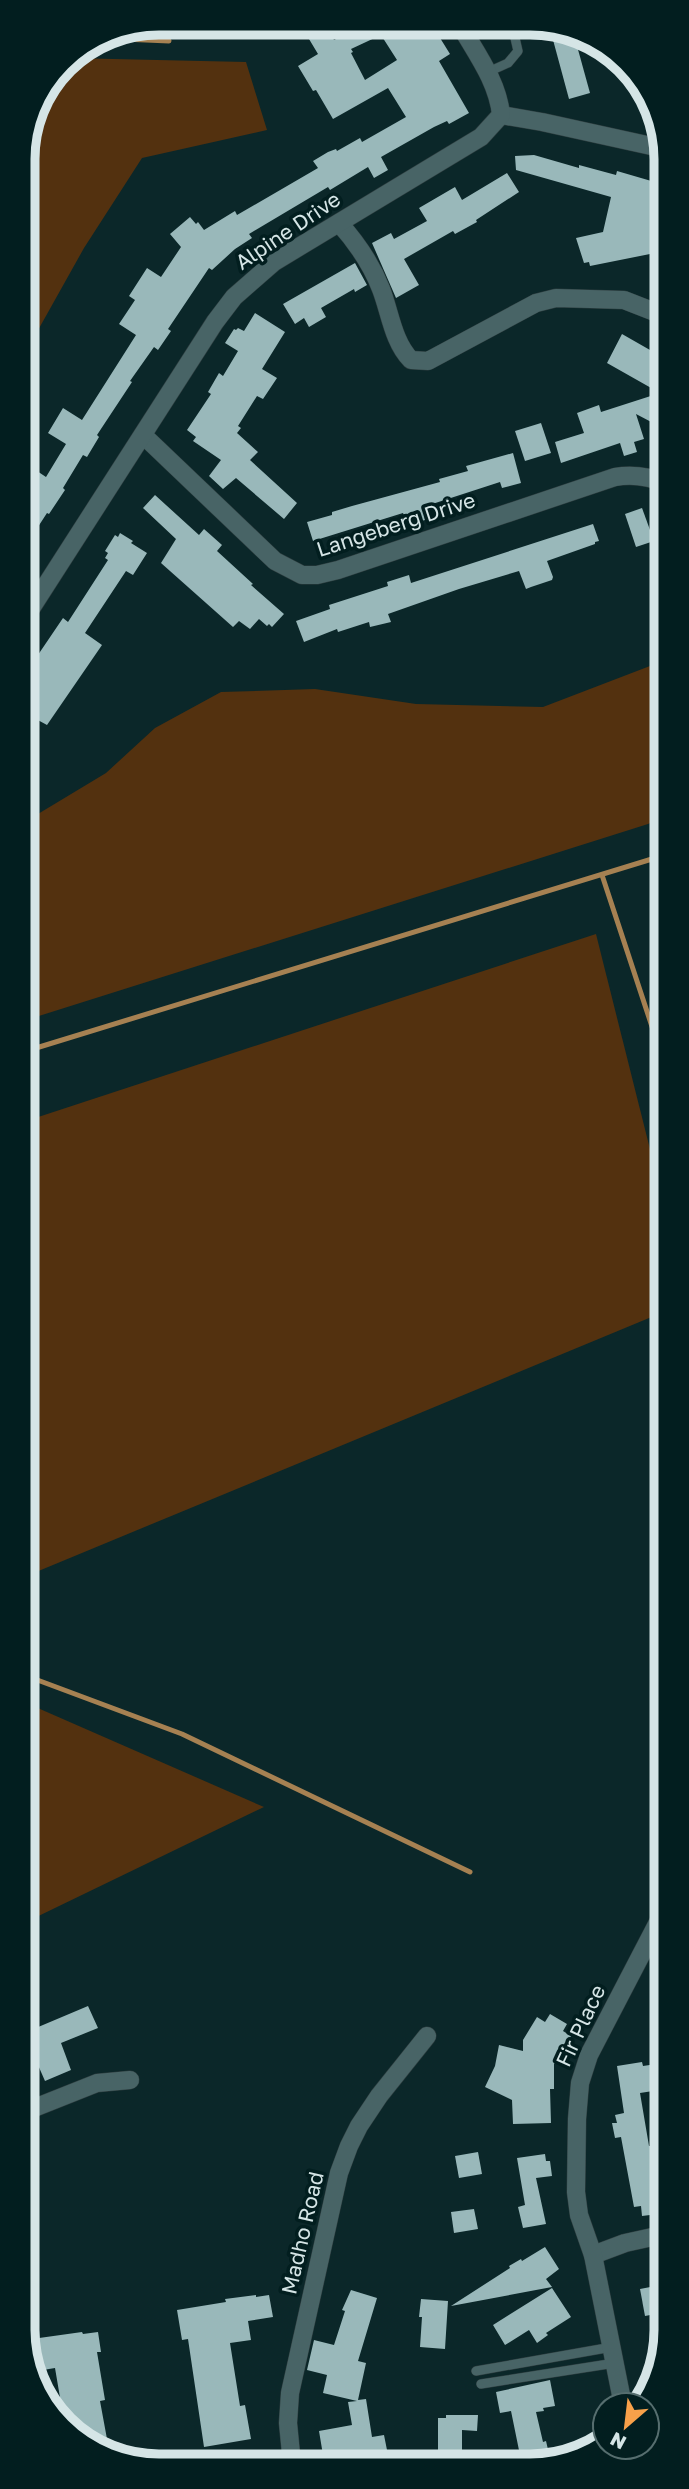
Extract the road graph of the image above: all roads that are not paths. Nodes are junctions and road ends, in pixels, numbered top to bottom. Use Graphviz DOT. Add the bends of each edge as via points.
graph roads {
  1 [pos="466,35"];
  2 [pos="516,35"];
  3 [pos="488,72"];
  4 [pos="501,115"];
  5 [pos="653,146"];
  6 [pos="339,223"];
  7 [pos="654,311"];
  8 [pos="143,435"];
  9 [pos="654,480"];
  10 [pos="35,602"];
  11 [pos="654,1930"];
  12 [pos="427,2036"];
  13 [pos="130,2080"];
  14 [pos="35,2108"];
  15 [pos="654,2237"];
  16 [pos="593,2255"];
  17 [pos="614,2355"];
  18 [pos="476,2371"];
  19 [pos="481,2384"];
  20 [pos="620,2391"];
  21 [pos="291,2454"];
  1 -- 3 [label="street"];
  2 -- 3 [label="lane" via="518,51 508,63"];
  3 -- 4 [label="street"];
  4 -- 5 [label="street"];
  4 -- 6 [label="street, Alpine Drive" via="481,137"];
  6 -- 7 [label="street" via="372,267 401,346 411,360 428,361 536,303 556,298 605,297"];
  6 -- 8 [label="street, Alpine Drive" via="274,262 234,297"];
  8 -- 9 [label="street, Langeberg Drive" via="253,542 302,575 338,570 615,477 636,475"];
  8 -- 10 [label="street, Alpine Drive"];
  11 -- 16 [label="street, Fir Place" via="598,2035 580,2083 576,2192"];
  12 -- 21 [label="street, Madho Road" via="359,2126 339,2173 292,2381"];
  13 -- 14 [label="street" via="97,2083"];
  15 -- 16 [label="street"];
  16 -- 17 [label="street, Fir Place"];
  17 -- 18 [label="lane"];
  17 -- 19 [label="lane"];
  17 -- 20 [label="street, Fir Place"];
}
